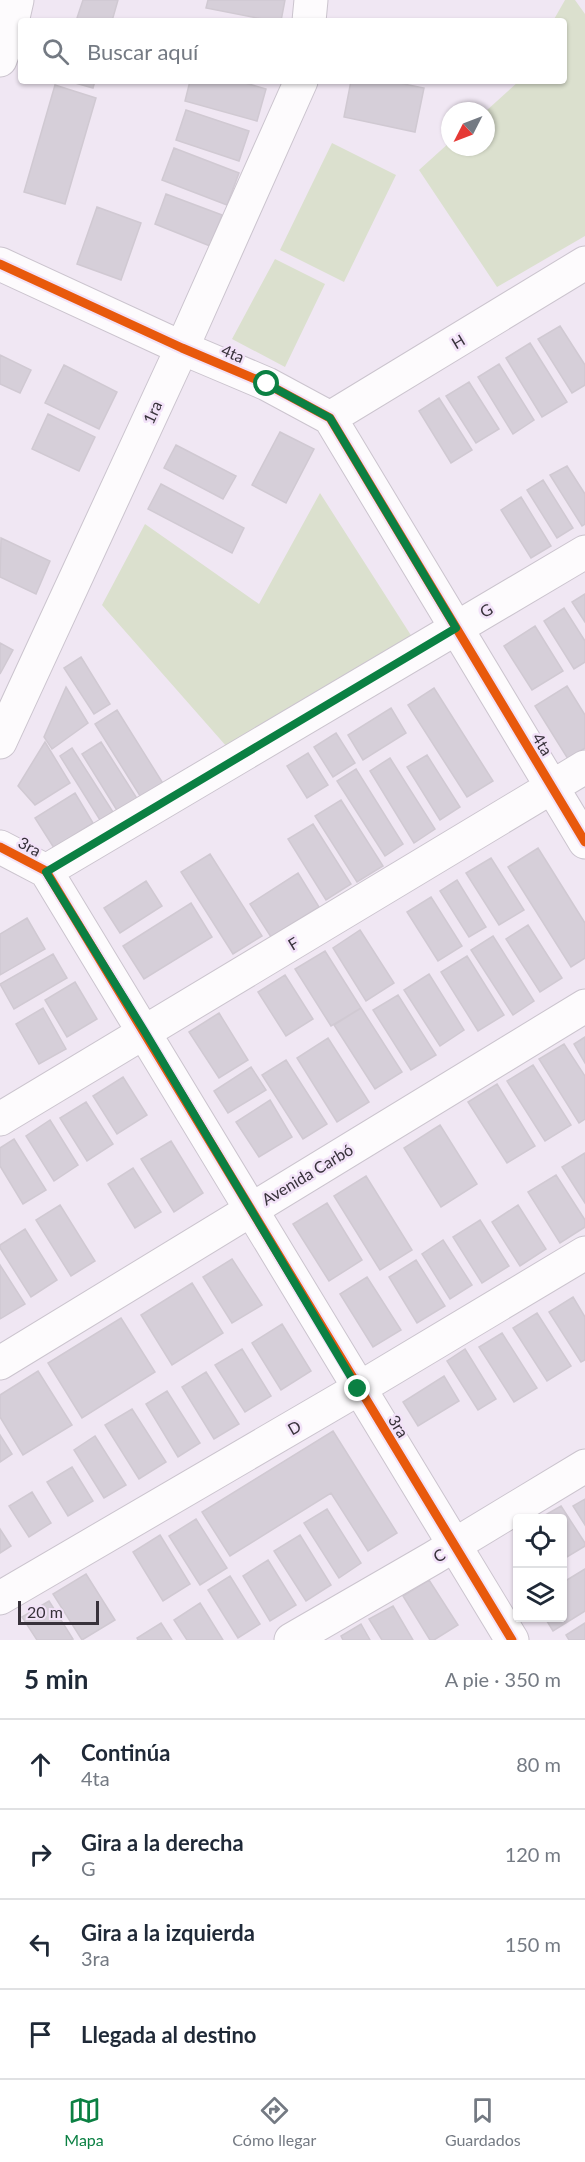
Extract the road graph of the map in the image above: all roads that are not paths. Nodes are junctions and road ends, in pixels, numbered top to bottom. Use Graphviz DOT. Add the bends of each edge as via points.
graph roads {
  1 [pos="16,0"];
  2 [pos="312,0"];
  3 [pos="309,18"];
  4 [pos="0,60"];
  5 [pos="300,84"];
  6 [pos="585,263"];
  7 [pos="0,264"];
  8 [pos="182,348"];
  9 [pos="330,418"];
  10 [pos="585,552"];
  11 [pos="456,628"];
  12 [pos="0,742"];
  13 [pos="585,767"];
  14 [pos="552,787"];
  15 [pos="585,842"];
  16 [pos="0,847"];
  17 [pos="46,872"];
  18 [pos="585,1006"];
  19 [pos="145,1032"];
  20 [pos="0,1119"];
  21 [pos="250,1209"];
  22 [pos="585,1252"];
  23 [pos="0,1363"];
  24 [pos="358,1389"];
  25 [pos="585,1466"];
  26 [pos="454,1546"];
  27 [pos="0,1598"];
  28 [pos="291,1640"];
  29 [pos="512,1640"];
  1 -- 4 [label="street"];
  2 -- 3 [label="street"];
  5 -- 8 [label="street, 1ra"];
  6 -- 9 [label="street, H"];
  7 -- 8 [label="street, 4ta"];
  8 -- 9 [label="street, 4ta" via="267,384"];
  8 -- 12 [label="street, 1ra"];
  9 -- 11 [label="street, 4ta"];
  10 -- 11 [label="street, G"];
  11 -- 14 [label="street, 4ta"];
  11 -- 17 [label="street, G"];
  13 -- 14 [label="street, F"];
  14 -- 15 [label="street, 4ta"];
  14 -- 19 [label="street, F"];
  16 -- 17 [label="street, 3ra"];
  17 -- 19 [label="street, 3ra"];
  18 -- 21 [label="street, Avenida Carbó"];
  19 -- 20 [label="street, F"];
  19 -- 21 [label="street, 3ra"];
  21 -- 23 [label="street, Avenida Carbó"];
  21 -- 24 [label="street, 3ra"];
  22 -- 24 [label="street, D"];
  24 -- 26 [label="street, 3ra"];
  24 -- 27 [label="street, D"];
  25 -- 26 [label="street, C"];
  26 -- 28 [label="street, C"];
  26 -- 29 [label="street, 3ra"];
}
